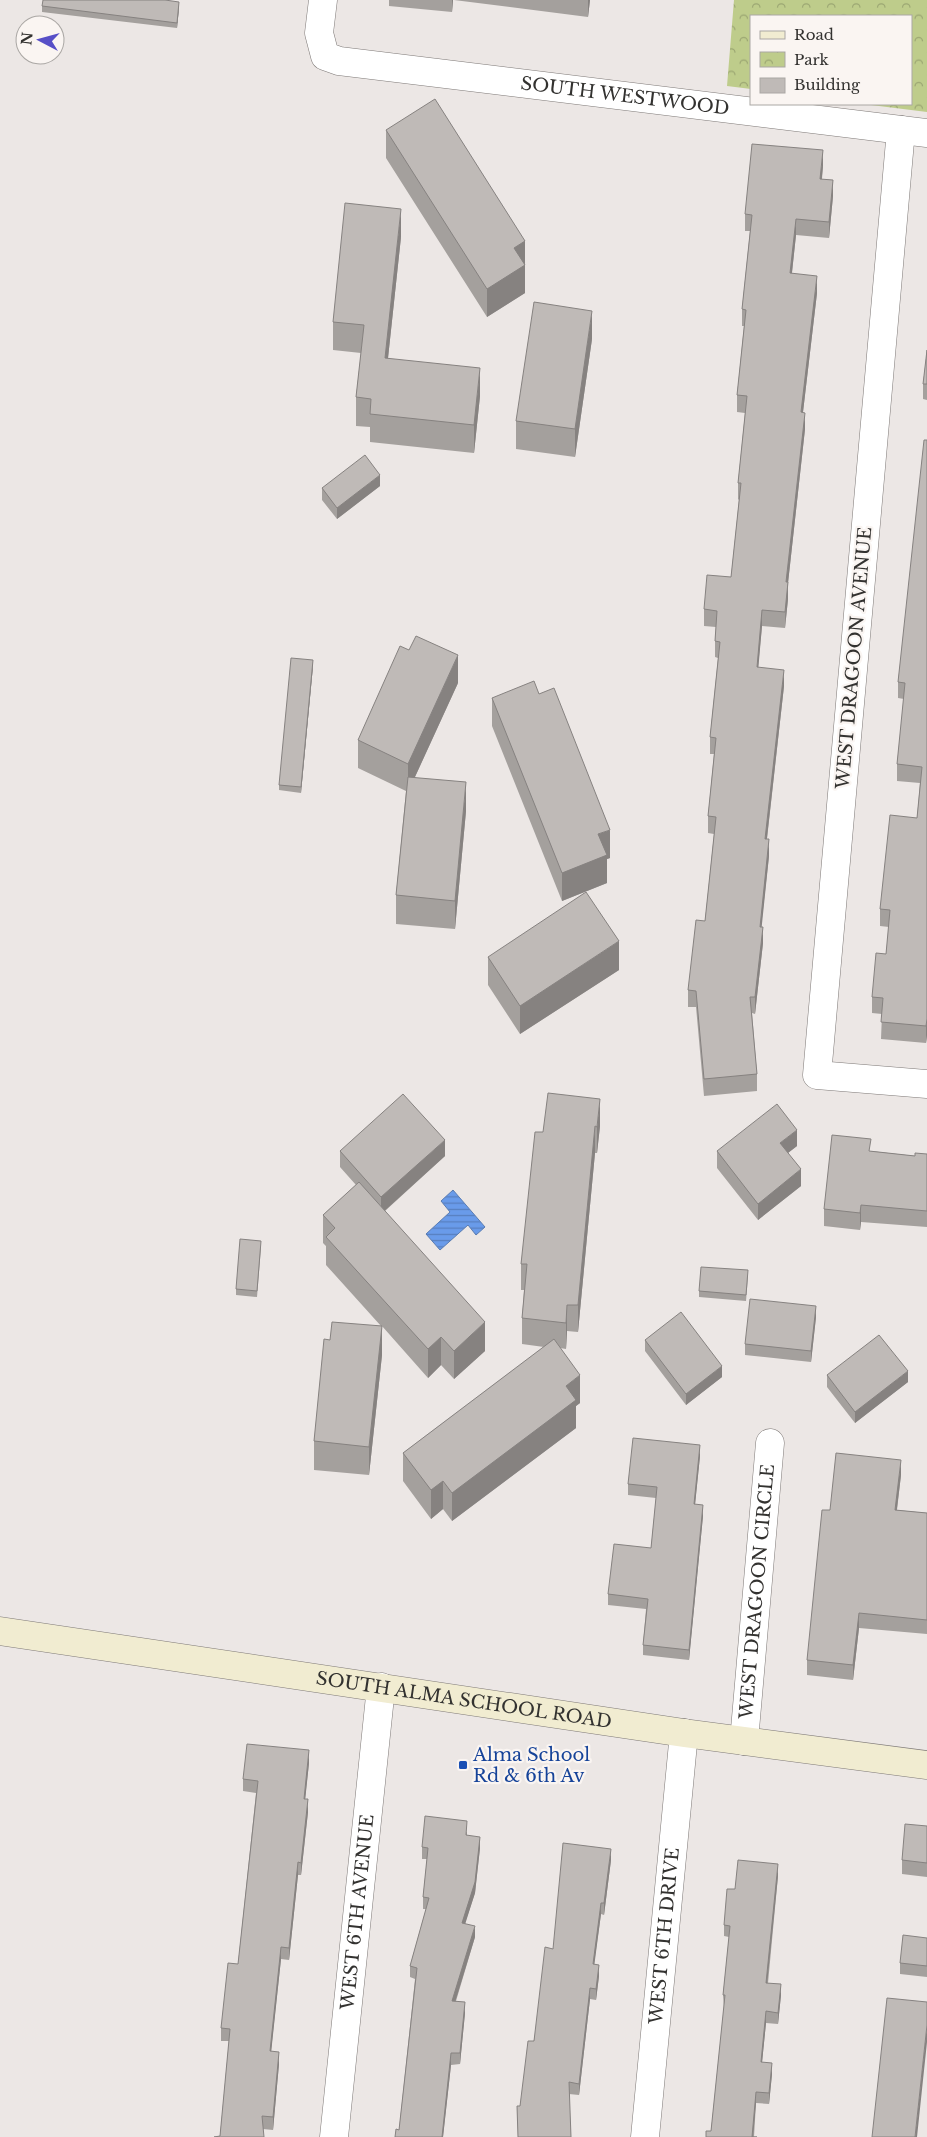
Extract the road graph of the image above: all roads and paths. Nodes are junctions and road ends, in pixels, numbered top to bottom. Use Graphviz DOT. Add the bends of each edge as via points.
graph roads {
  1 [pos="323,0"];
  2 [pos="914,132"];
  3 [pos="927,1084"];
  4 [pos="770,1443"];
  5 [pos="0,1631"];
  6 [pos="381,1687"];
  7 [pos="684,1733"];
  8 [pos="744,1740"];
  9 [pos="927,1765"];
  10 [pos="334,2137"];
  11 [pos="645,2137"];
  1 -- 2 [label="street, SOUTH WESTWOOD" via="319,33 325,56 338,61"];
  2 -- 3 [label="street, WEST DRAGOON AVENUE" via="817,1075"];
  4 -- 8 [label="street, WEST DRAGOON CIRCLE"];
  5 -- 6 [label="main road, SOUTH ALMA SCHOOL ROAD"];
  6 -- 7 [label="main road, SOUTH ALMA SCHOOL ROAD"];
  6 -- 10 [label="street, WEST 6TH AVENUE"];
  7 -- 8 [label="main road, SOUTH ALMA SCHOOL ROAD"];
  7 -- 11 [label="street, WEST 6TH DRIVE"];
  8 -- 9 [label="main road, SOUTH ALMA SCHOOL ROAD"];
}
